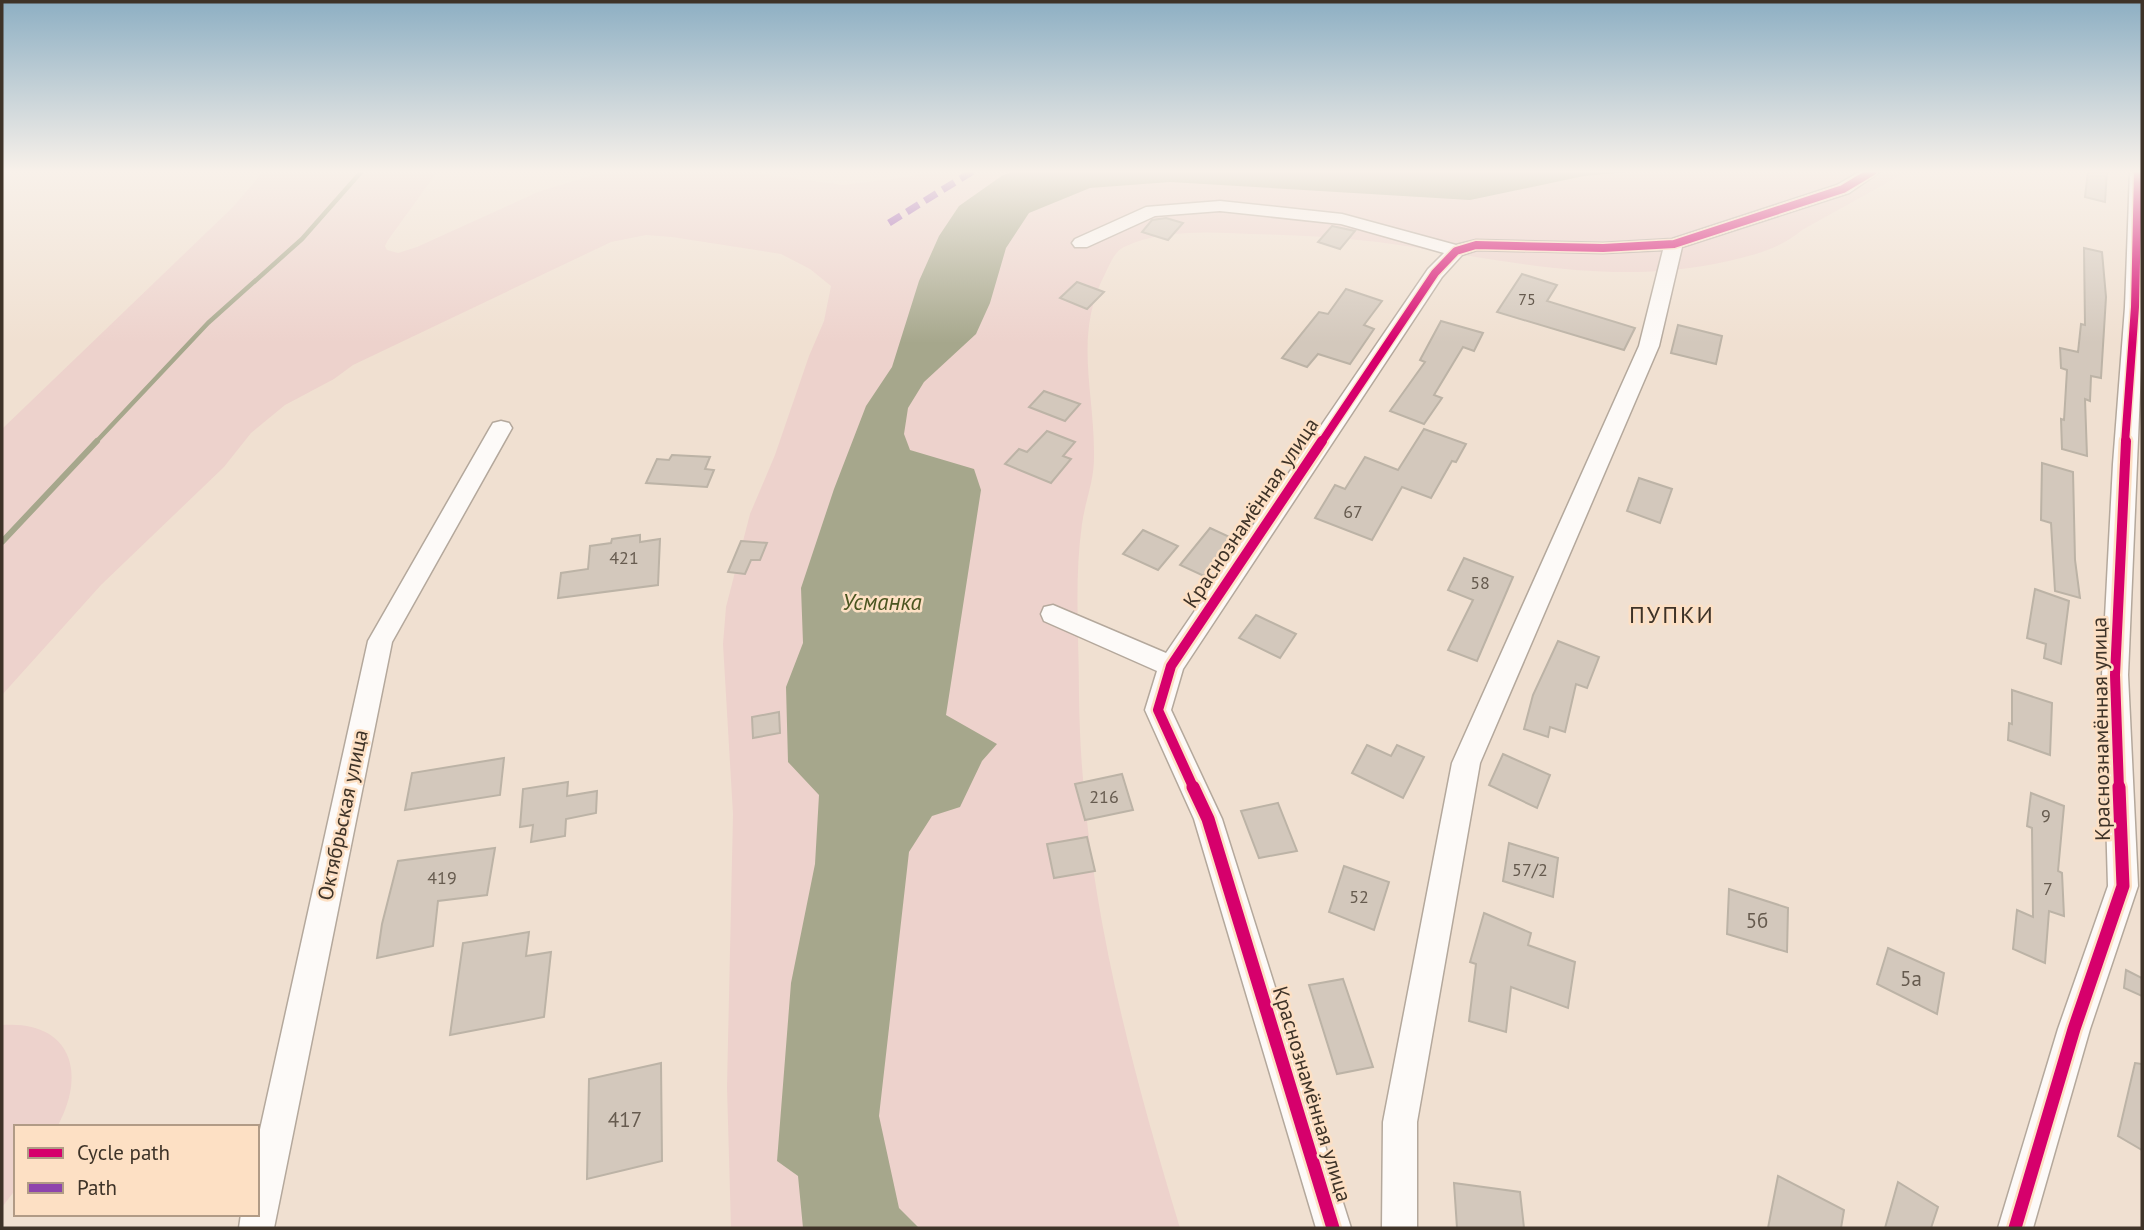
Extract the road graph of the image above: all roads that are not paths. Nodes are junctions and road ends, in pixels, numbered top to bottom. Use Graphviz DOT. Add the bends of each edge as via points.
graph roads {
  1 [pos="1113,228"];
  2 [pos="1375,228"];
  3 [pos="1722,228"];
  4 [pos="2137,228"];
  5 [pos="1081,243"];
  6 [pos="1674,244"];
  7 [pos="1456,251"];
  8 [pos="501,428"];
  9 [pos="1054,614"];
  10 [pos="1171,666"];
  11 [pos="259,1214"];
  12 [pos="1333,1228"];
  13 [pos="1400,1228"];
  14 [pos="2015,1228"];
  1 -- 5 [label="street"];
  2 -- 7 [label="street"];
  3 -- 6 [label="street"];
  4 -- 14 [label="street, Краснознамённая улица" via="2115,675 2123,886 2074,1029"];
  6 -- 7 [label="street" via="1603,248 1476,245"];
  6 -- 13 [label="street" via="1649,346 1466,763 1400,1122"];
  7 -- 10 [label="street, Краснознамённая улица" via="1435,273"];
  8 -- 11 [label="street, Октябрьская улица" via="380,641"];
  9 -- 10 [label="street"];
  10 -- 12 [label="street, Краснознамённая улица" via="1158,710 1208,819"];
}
